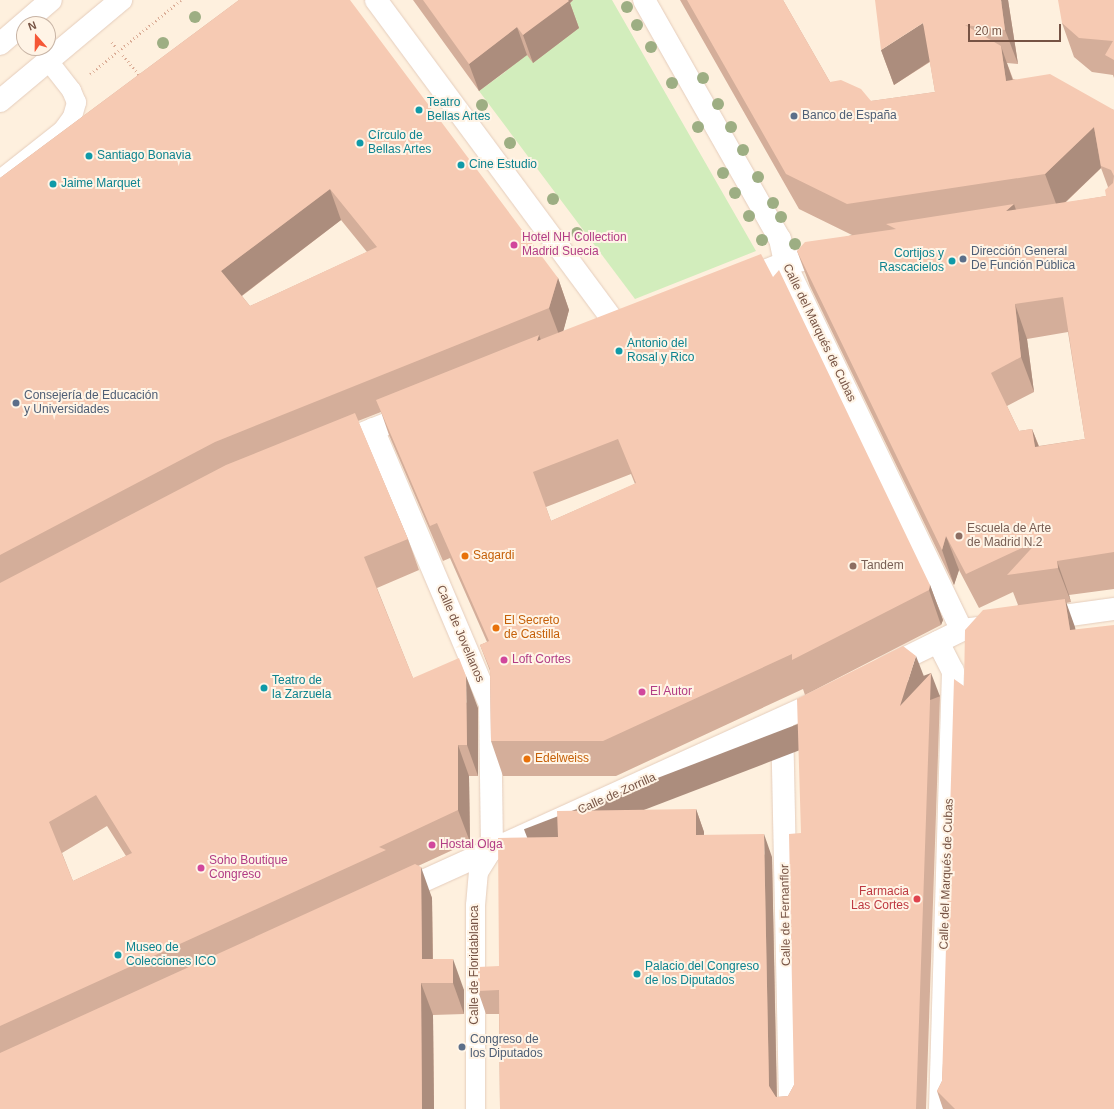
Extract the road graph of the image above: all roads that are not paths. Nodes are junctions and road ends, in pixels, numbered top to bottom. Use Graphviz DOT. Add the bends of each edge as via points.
graph roads {
  1 [pos="51,0"];
  2 [pos="121,0"];
  3 [pos="376,0"];
  4 [pos="644,0"];
  5 [pos="0,44"];
  6 [pos="48,61"];
  7 [pos="0,101"];
  8 [pos="0,179"];
  9 [pos="852,253"];
  10 [pos="784,263"];
  11 [pos="720,289"];
  12 [pos="641,321"];
  13 [pos="620,330"];
  14 [pos="598,339"];
  15 [pos="431,406"];
  16 [pos="373,429"];
  17 [pos="316,452"];
  18 [pos="1114,609"];
  19 [pos="962,630"];
  20 [pos="938,642"];
  21 [pos="867,678"];
  22 [pos="846,688"];
  23 [pos="782,720"];
  24 [pos="492,850"];
  25 [pos="383,900"];
  26 [pos="475,1109"];
  27 [pos="790,1109"];
  28 [pos="940,1109"];
  1 -- 5 [label="street"];
  2 -- 6 [label="street"];
  3 -- 13 [label="street"];
  4 -- 10 [label="street, Calle del Marqués de Cubas" via="780,239"];
  6 -- 7 [label="street"];
  6 -- 8 [label="lane" via="71,90 76,102 72,116 62,130"];
  9 -- 10 [label="street"];
  10 -- 11 [label="street"];
  10 -- 19 [label="street, Calle del Marqués de Cubas"];
  12 -- 13 [label="street"];
  13 -- 14 [label="street"];
  15 -- 16 [label="street"];
  16 -- 17 [label="street"];
  16 -- 24 [label="street, Calle de Jovellanos" via="490,705"];
  18 -- 19 [label="street"];
  19 -- 20 [label="street"];
  20 -- 21 [label="street"];
  20 -- 28 [label="street, Calle del Marqués de Cubas" via="953,671"];
  22 -- 23 [label="street, Calle de Zorrilla"];
  23 -- 24 [label="street, Calle de Zorrilla"];
  23 -- 27 [label="street, Calle de Fernanflor"];
  24 -- 25 [label="street, Calle de Zorrilla"];
  24 -- 26 [label="lane, Calle de Floridablanca" via="478,872 475,905"];
}
